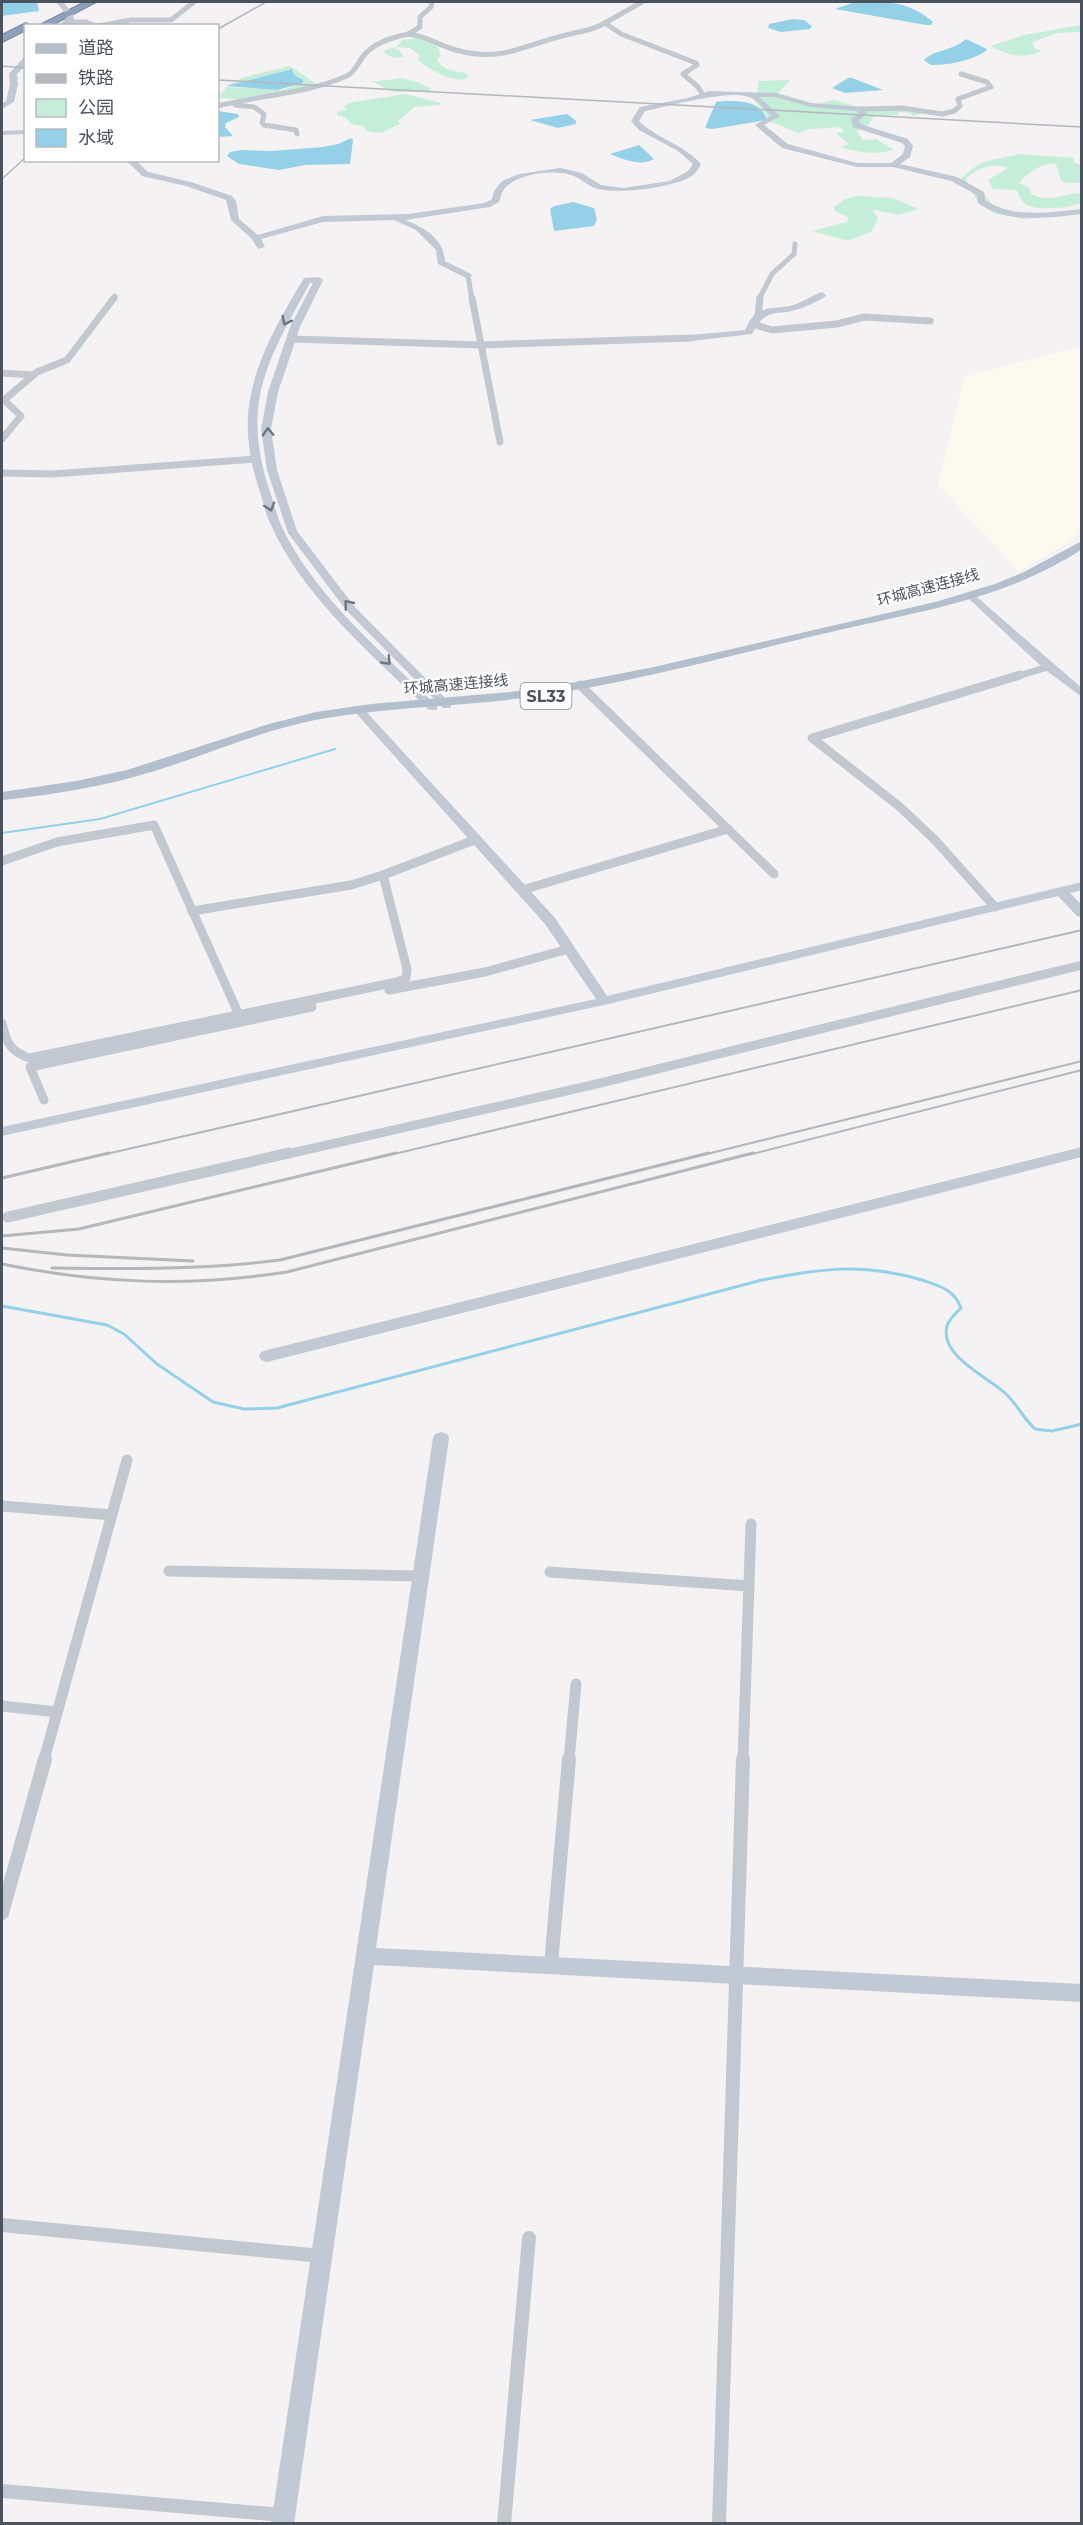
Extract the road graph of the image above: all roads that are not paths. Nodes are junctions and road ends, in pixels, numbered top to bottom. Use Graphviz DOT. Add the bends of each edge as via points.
graph roads {
  1 [pos="60,2"];
  2 [pos="74,2"];
  3 [pos="91,2"];
  4 [pos="194,2"];
  5 [pos="432,2"];
  6 [pos="642,2"];
  7 [pos="68,12"];
  8 [pos="605,23"];
  9 [pos="30,24"];
  10 [pos="46,24"];
  11 [pos="64,24"];
  12 [pos="92,24"];
  13 [pos="109,24"];
  14 [pos="24,27"];
  15 [pos="407,34"];
  16 [pos="24,35"];
  17 [pos="2,39"];
  18 [pos="2,47"];
  19 [pos="24,62"];
  20 [pos="962,74"];
  21 [pos="703,95"];
  22 [pos="752,95"];
  23 [pos="219,105"];
  24 [pos="219,105"];
  25 [pos="2,107"];
  26 [pos="860,110"];
  27 [pos="24,132"];
  28 [pos="2,133"];
  29 [pos="297,134"];
  30 [pos="132,162"];
  31 [pos="893,165"];
  32 [pos="1082,212"];
  33 [pos="392,218"];
  34 [pos="256,238"];
  35 [pos="795,244"];
  36 [pos="261,246"];
  37 [pos="468,276"];
  38 [pos="822,295"];
  39 [pos="115,296"];
  40 [pos="755,320"];
  41 [pos="930,321"];
  42 [pos="691,338"];
  43 [pos="291,339"];
  44 [pos="481,345"];
  45 [pos="2,373"];
  46 [pos="33,375"];
  47 [pos="2,439"];
  48 [pos="500,442"];
  49 [pos="256,459"];
  50 [pos="2,473"];
  51 [pos="1082,544"];
  52 [pos="1082,554"];
  53 [pos="973,597"];
  54 [pos="1048,667"];
  55 [pos="582,687"];
  56 [pos="1082,694"];
  57 [pos="437,705"];
  58 [pos="360,712"];
  59 [pos="2,796"];
  60 [pos="2,802"];
  61 [pos="728,829"];
  62 [pos="477,839"];
  63 [pos="2,861"];
  64 [pos="774,874"];
  65 [pos="383,875"];
  66 [pos="1082,886"];
  67 [pos="522,890"];
  68 [pos="1061,891"];
  69 [pos="995,907"];
  70 [pos="192,911"];
  71 [pos="1082,913"];
  72 [pos="569,949"];
  73 [pos="1082,965"];
  74 [pos="604,1001"];
  75 [pos="238,1015"];
  76 [pos="2,1023"];
  77 [pos="44,1100"];
  78 [pos="2,1132"];
  79 [pos="1082,1152"];
  80 [pos="8,1217"];
  81 [pos="267,1356"];
  82 [pos="441,1438"];
  83 [pos="127,1460"];
  84 [pos="2,1506"];
  85 [pos="112,1515"];
  86 [pos="751,1524"];
  87 [pos="169,1571"];
  88 [pos="550,1572"];
  89 [pos="421,1576"];
  90 [pos="749,1586"];
  91 [pos="576,1684"];
  92 [pos="2,1706"];
  93 [pos="57,1712"];
  94 [pos="2,1913"];
  95 [pos="365,1956"];
  96 [pos="551,1965"];
  97 [pos="736,1975"];
  98 [pos="1082,1993"];
  99 [pos="2,2226"];
  100 [pos="529,2238"];
  101 [pos="321,2256"];
  102 [pos="2,2491"];
  103 [pos="282,2519"];
  104 [pos="504,2523"];
  105 [pos="718,2523"];
  1 -- 7 [label="street"];
  2 -- 9 [label="highway"];
  3 -- 7 [label="highway"];
  4 -- 13 [label="street" via="162,23 132,20"];
  5 -- 15 [label="street" via="420,17 420,27"];
  6 -- 8 [label="street"];
  7 -- 10 [label="highway"];
  7 -- 11 [label="street" via="70,19"];
  8 -- 15 [label="street" via="594,30 565,35 523,50 486,55 454,50"];
  8 -- 21 [label="street" via="612,32 696,63 683,74"];
  11 -- 12 [label="street"];
  14 -- 17 [label="highway"];
  15 -- 23 [label="street" via="367,52 350,75 303,91"];
  16 -- 18 [label="highway"];
  19 -- 25 [label="street" via="13,74 10,102"];
  20 -- 26 [label="street" via="991,87 958,99 960,106 952,112 939,115 910,109"];
  21 -- 22 [label="street"];
  21 -- 33 [label="street" via="643,110 635,121 681,149 697,164 679,181 614,190 571,172 541,172 510,180 498,191 496,200 487,205"];
  22 -- 26 [label="street"];
  22 -- 31 [label="street" via="776,116 759,125 785,146 857,165"];
  24 -- 29 [label="street" via="253,106 264,114 264,125 292,128"];
  26 -- 31 [label="street" via="863,114 855,119 856,125 899,138 909,146 904,159"];
  27 -- 28 [label="street"];
  30 -- 34 [label="street" via="145,174 229,198 234,220"];
  31 -- 32 [label="street" via="954,179 981,194 981,201 995,211 1029,216"];
  33 -- 34 [label="street" via="323,219"];
  33 -- 37 [label="street" via="419,228 440,249 441,262"];
  34 -- 36 [label="street"];
  35 -- 40 [label="street" via="794,254 773,271 767,282"];
  37 -- 44 [label="street"];
  38 -- 40 [label="street" via="803,304 773,308"];
  39 -- 46 [label="street" via="67,360"];
  40 -- 41 [label="street" via="772,330 837,324 864,317"];
  40 -- 42 [label="street" via="749,332"];
  42 -- 44 [label="street"];
  43 -- 44 [label="street"];
  43 -- 49 [label="street, one-way" via="319,280 307,280 279,333 256,392 252,429"];
  57 -- 43 [label="street, one-way" via="350,608 292,531 272,470 266,429 273,392"];
  44 -- 48 [label="street"];
  45 -- 46 [label="street"];
  46 -- 47 [label="street" via="4,400 21,416"];
  49 -- 50 [label="street" via="53,474"];
  49 -- 57 [label="street, one-way" via="277,528 306,574 344,617"];
  51 -- 53 [label="main road, 环城高速连接线 / SL33" via="1040,570"];
  52 -- 53 [label="main road, 环城高速连接线 / SL33" via="1048,574"];
  53 -- 54 [label="street"];
  53 -- 55 [label="main road, 环城高速连接线 / SL33"];
  54 -- 56 [label="street"];
  54 -- 69 [label="street" via="812,738 914,820"];
  55 -- 57 [label="main road, 环城高速连接线 / SL33"];
  55 -- 61 [label="street"];
  57 -- 58 [label="main road, 环城高速连接线 / SL33"];
  58 -- 59 [label="main road, 环城高速连接线 / SL33" via="267,727 149,768 98,781"];
  58 -- 60 [label="main road, 环城高速连接线 / SL33" via="269,733 152,773"];
  58 -- 62 [label="street"];
  61 -- 64 [label="street"];
  61 -- 67 [label="street"];
  62 -- 65 [label="street"];
  62 -- 67 [label="street"];
  63 -- 70 [label="street" via="27,850 95,833 154,825"];
  65 -- 70 [label="street" via="351,885"];
  65 -- 75 [label="street" via="406,978"];
  66 -- 68 [label="street"];
  67 -- 72 [label="street"];
  68 -- 69 [label="street"];
  68 -- 71 [label="street"];
  69 -- 74 [label="street"];
  70 -- 75 [label="street"];
  72 -- 74 [label="street"];
  72 -- 77 [label="street" via="484,972 30,1067"];
  73 -- 80 [label="street" via="588,1086"];
  74 -- 78 [label="street"];
  75 -- 76 [label="street" via="30,1058 15,1054 5,1042"];
  79 -- 81 [label="street"];
  82 -- 89 [label="street"];
  83 -- 85 [label="street"];
  84 -- 85 [label="street"];
  85 -- 93 [label="street"];
  86 -- 90 [label="street"];
  87 -- 89 [label="street"];
  88 -- 90 [label="street"];
  89 -- 95 [label="street"];
  90 -- 97 [label="street"];
  91 -- 96 [label="street"];
  92 -- 93 [label="street"];
  93 -- 94 [label="street"];
  95 -- 96 [label="street"];
  95 -- 101 [label="street"];
  96 -- 97 [label="street"];
  97 -- 98 [label="street"];
  97 -- 105 [label="street"];
  99 -- 101 [label="street"];
  100 -- 104 [label="street"];
  101 -- 103 [label="street"];
  102 -- 103 [label="street"];
}
